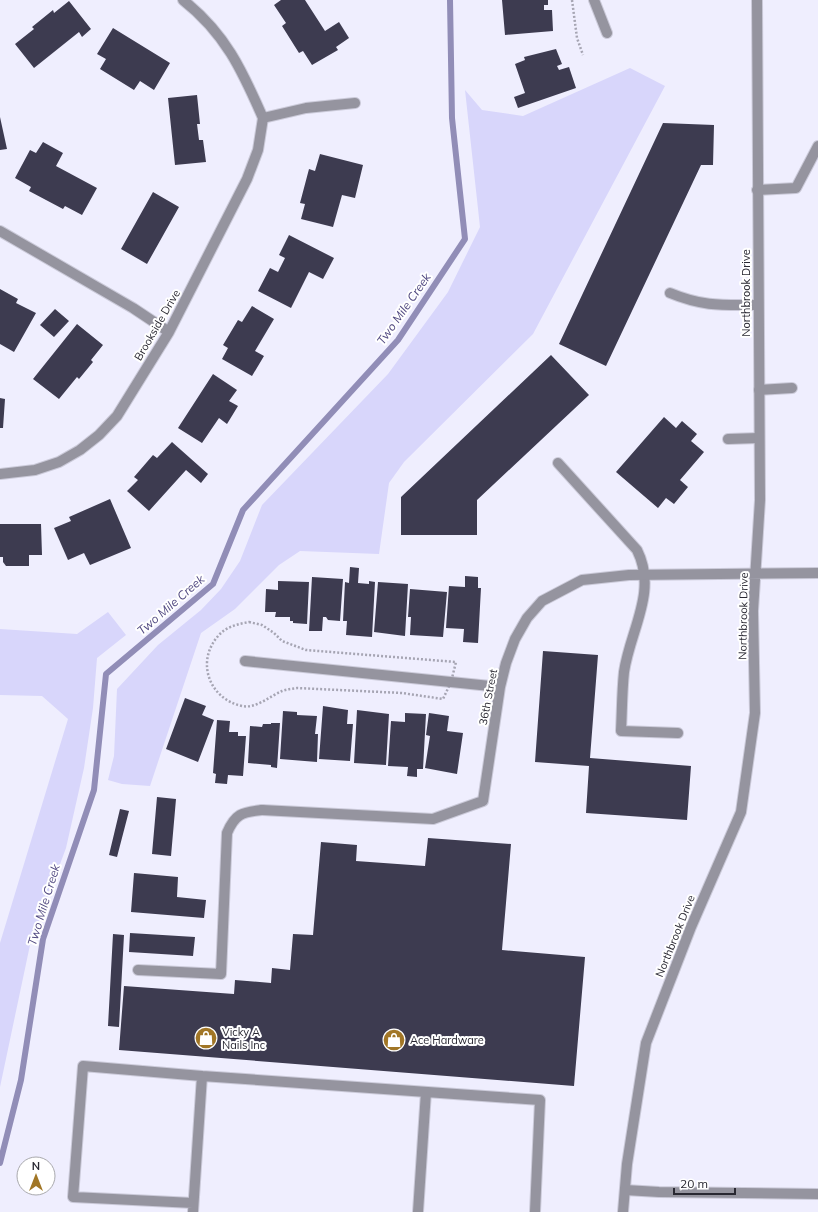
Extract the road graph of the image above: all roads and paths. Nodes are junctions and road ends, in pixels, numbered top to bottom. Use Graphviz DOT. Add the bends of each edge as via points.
graph roads {
  1 [pos="182,0"];
  2 [pos="572,0"];
  3 [pos="594,0"];
  4 [pos="757,0"];
  5 [pos="607,33"];
  6 [pos="583,55"];
  7 [pos="355,103"];
  8 [pos="263,118"];
  9 [pos="818,146"];
  10 [pos="757,190"];
  11 [pos="0,231"];
  12 [pos="670,294"];
  13 [pos="758,305"];
  14 [pos="169,332"];
  15 [pos="792,388"];
  16 [pos="759,390"];
  17 [pos="759,438"];
  18 [pos="728,439"];
  19 [pos="558,463"];
  20 [pos="0,474"];
  21 [pos="818,573"];
  22 [pos="645,575"];
  23 [pos="756,575"];
  24 [pos="245,661"];
  25 [pos="500,687"];
  26 [pos="678,733"];
  27 [pos="138,970"];
  28 [pos="202,1076"];
  29 [pos="426,1092"];
  30 [pos="625,1190"];
  31 [pos="818,1194"];
  32 [pos="193,1207"];
  33 [pos="418,1212"];
  34 [pos="535,1212"];
  35 [pos="624,1212"];
  1 -- 8 [label="street" via="215,29 243,71"];
  2 -- 6 [label="path" via="577,38"];
  3 -- 5 [label="street"];
  4 -- 10 [label="street, Northbrook Drive"];
  7 -- 8 [label="street" via="306,108"];
  8 -- 14 [label="street, Brookside Drive" via="258,150 247,179"];
  9 -- 10 [label="street" via="796,188"];
  10 -- 13 [label="street, Northbrook Drive"];
  11 -- 14 [label="street" via="133,308"];
  12 -- 13 [label="street" via="706,305"];
  13 -- 16 [label="street, Northbrook Drive"];
  14 -- 20 [label="street, Brookside Drive" via="117,416 99,435 59,462 35,470"];
  15 -- 16 [label="street"];
  16 -- 17 [label="street, Northbrook Drive"];
  17 -- 18 [label="street"];
  17 -- 23 [label="street, Northbrook Drive" via="760,500"];
  19 -- 22 [label="street" via="637,550 643,562"];
  21 -- 23 [label="street, 36th Street"];
  22 -- 23 [label="street, 36th Street"];
  22 -- 25 [label="street, 36th Street" via="582,580 542,601 527,618 515,639"];
  22 -- 26 [label="street" via="645,594 624,671 621,731"];
  23 -- 30 [label="street, Northbrook Drive" via="753,611 755,713 741,812 691,927 646,1043"];
  24 -- 25 [label="street"];
  25 -- 27 [label="street, 36th Street" via="483,801 433,819 262,810 245,812 233,820 227,834 221,974"];
  28 -- 29 [label="street"];
  28 -- 32 [label="street"];
  28 -- 32 [label="street" via="83,1066 74,1197"];
  29 -- 33 [label="street"];
  29 -- 34 [label="street" via="540,1100"];
  30 -- 31 [label="street"];
  30 -- 35 [label="street, Northbrook Drive"];
}
